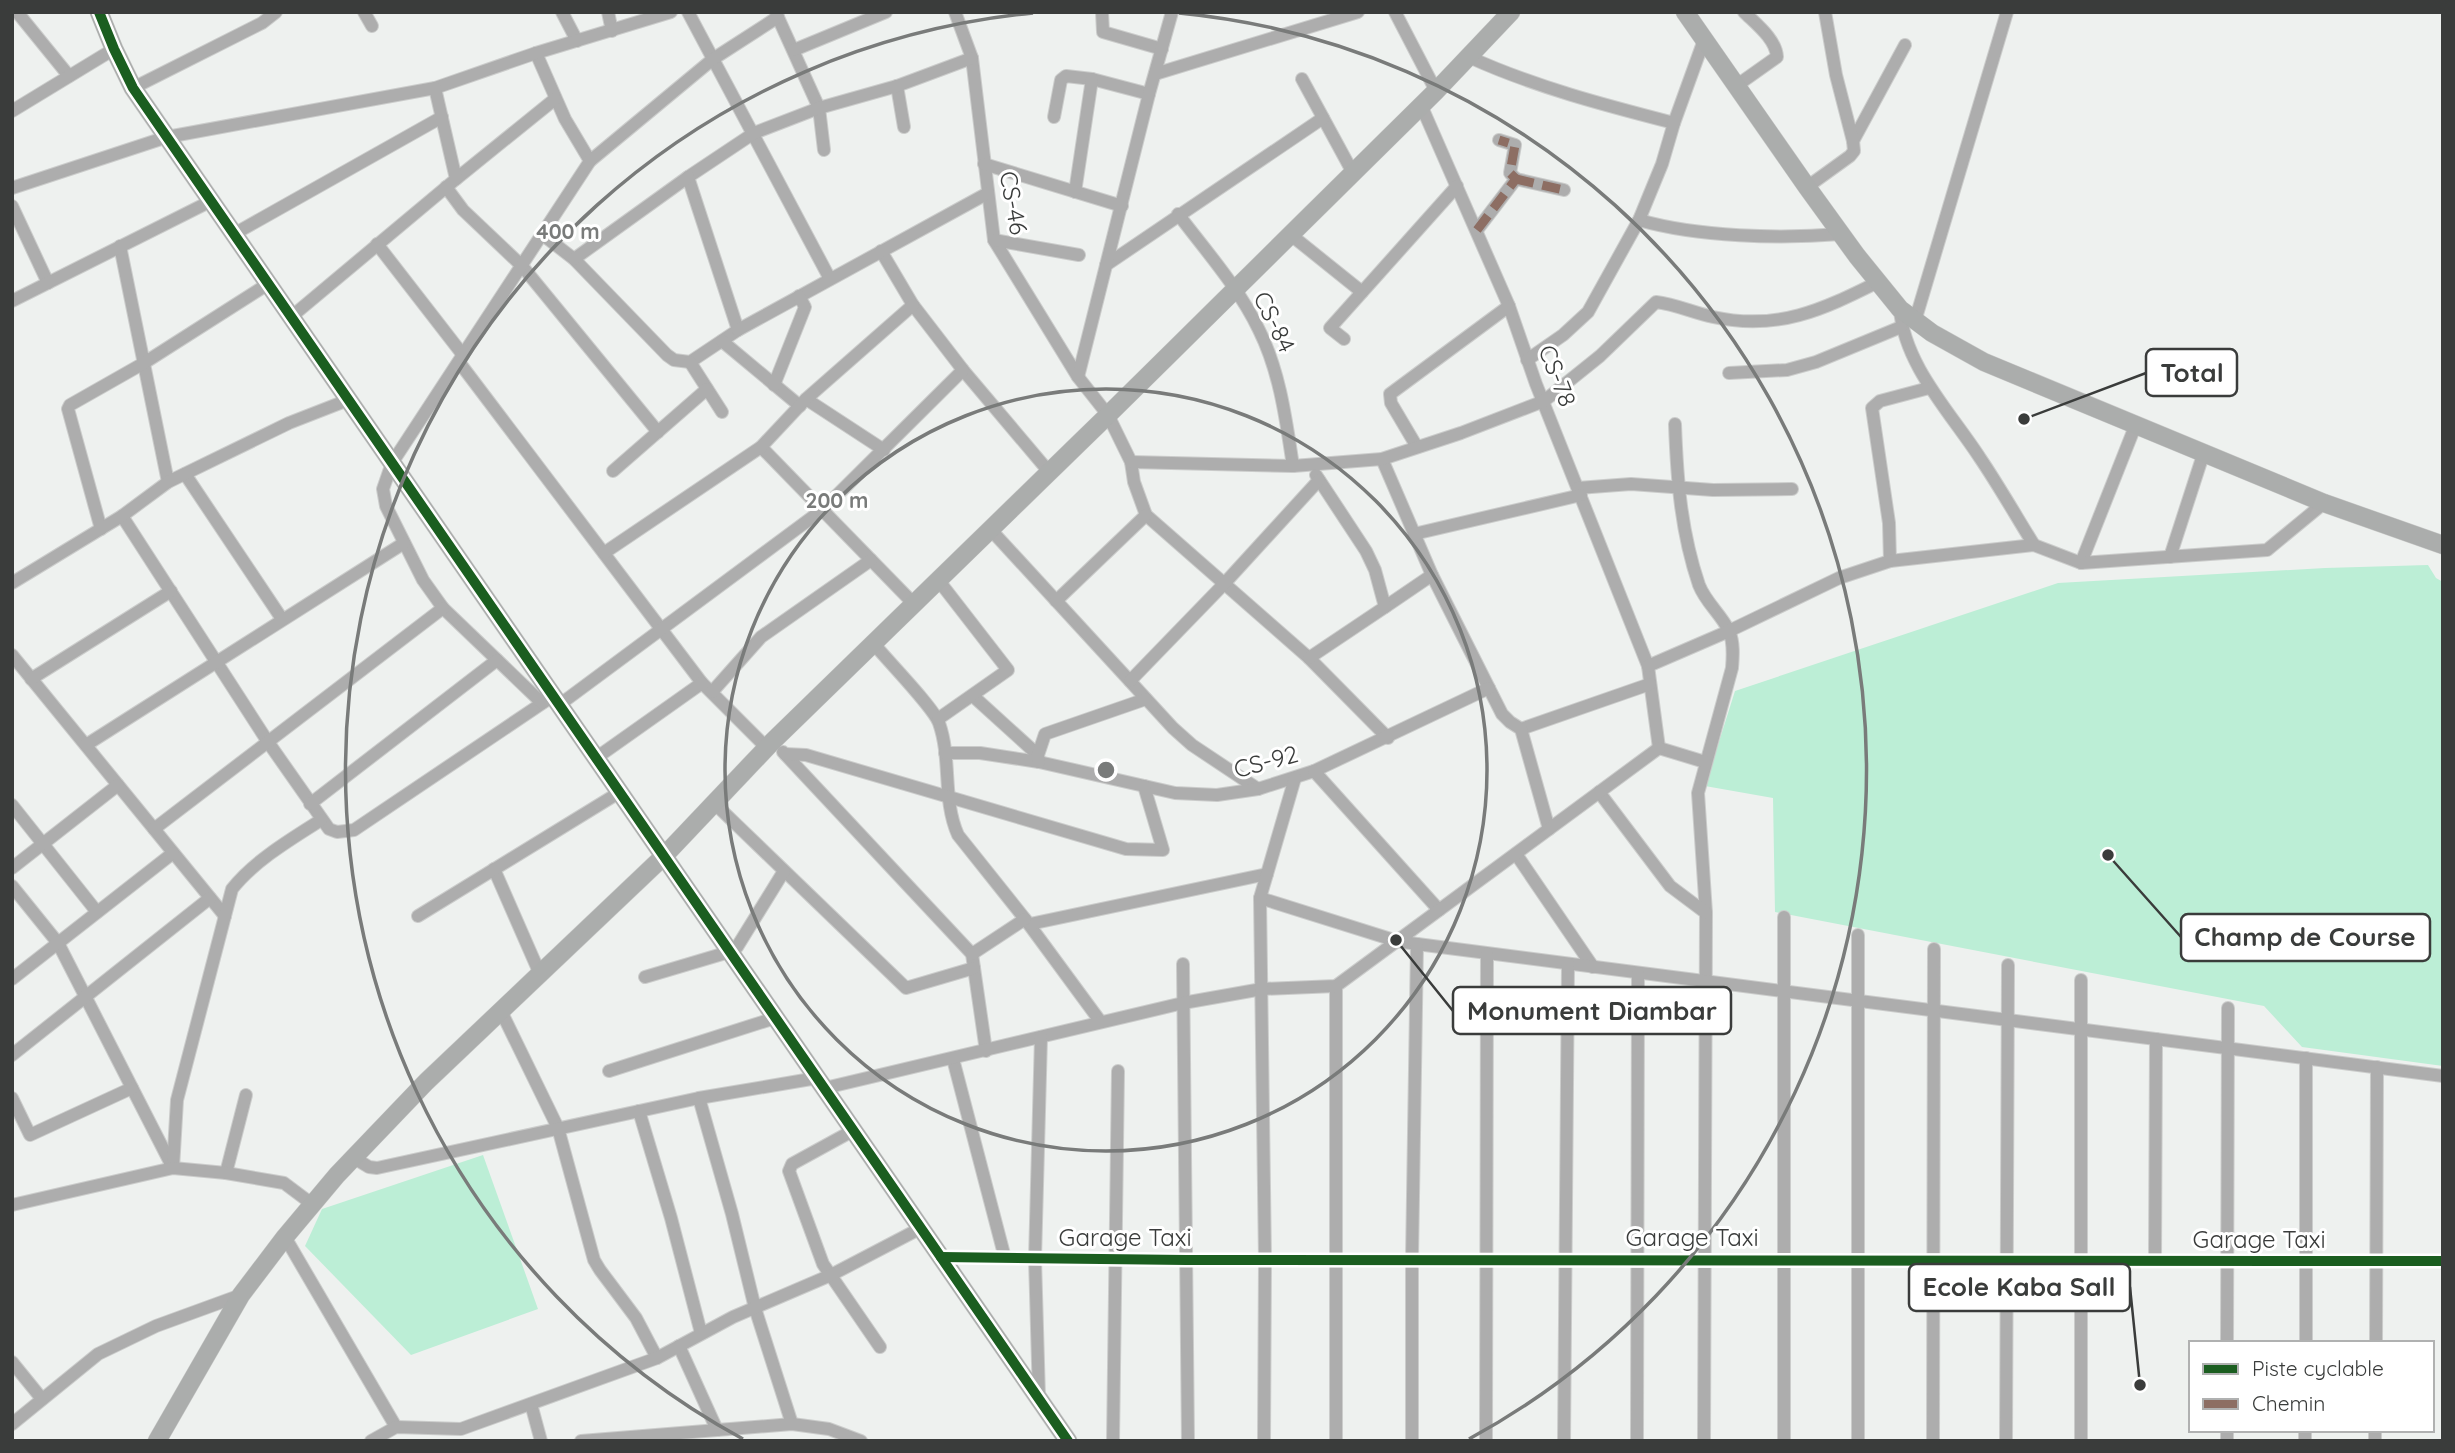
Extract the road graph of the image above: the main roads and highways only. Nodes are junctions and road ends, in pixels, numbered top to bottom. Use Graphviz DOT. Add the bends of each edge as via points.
graph roads {
  1 [pos="99,12"];
  2 [pos="1511,12"];
  3 [pos="1688,14"];
  4 [pos="2443,545"];
  5 [pos="664,856"];
  6 [pos="157,1441"];
  7 [pos="1068,1441"];
  1 -- 5 [label="main road" via="133,88 551,701"];
  2 -- 5 [label="main road"];
  3 -- 4 [label="main road" via="1908,324 1984,362 2325,503"];
  5 -- 6 [label="main road" via="426,1082 312,1204 241,1295"];
  5 -- 7 [label="main road"];
}
